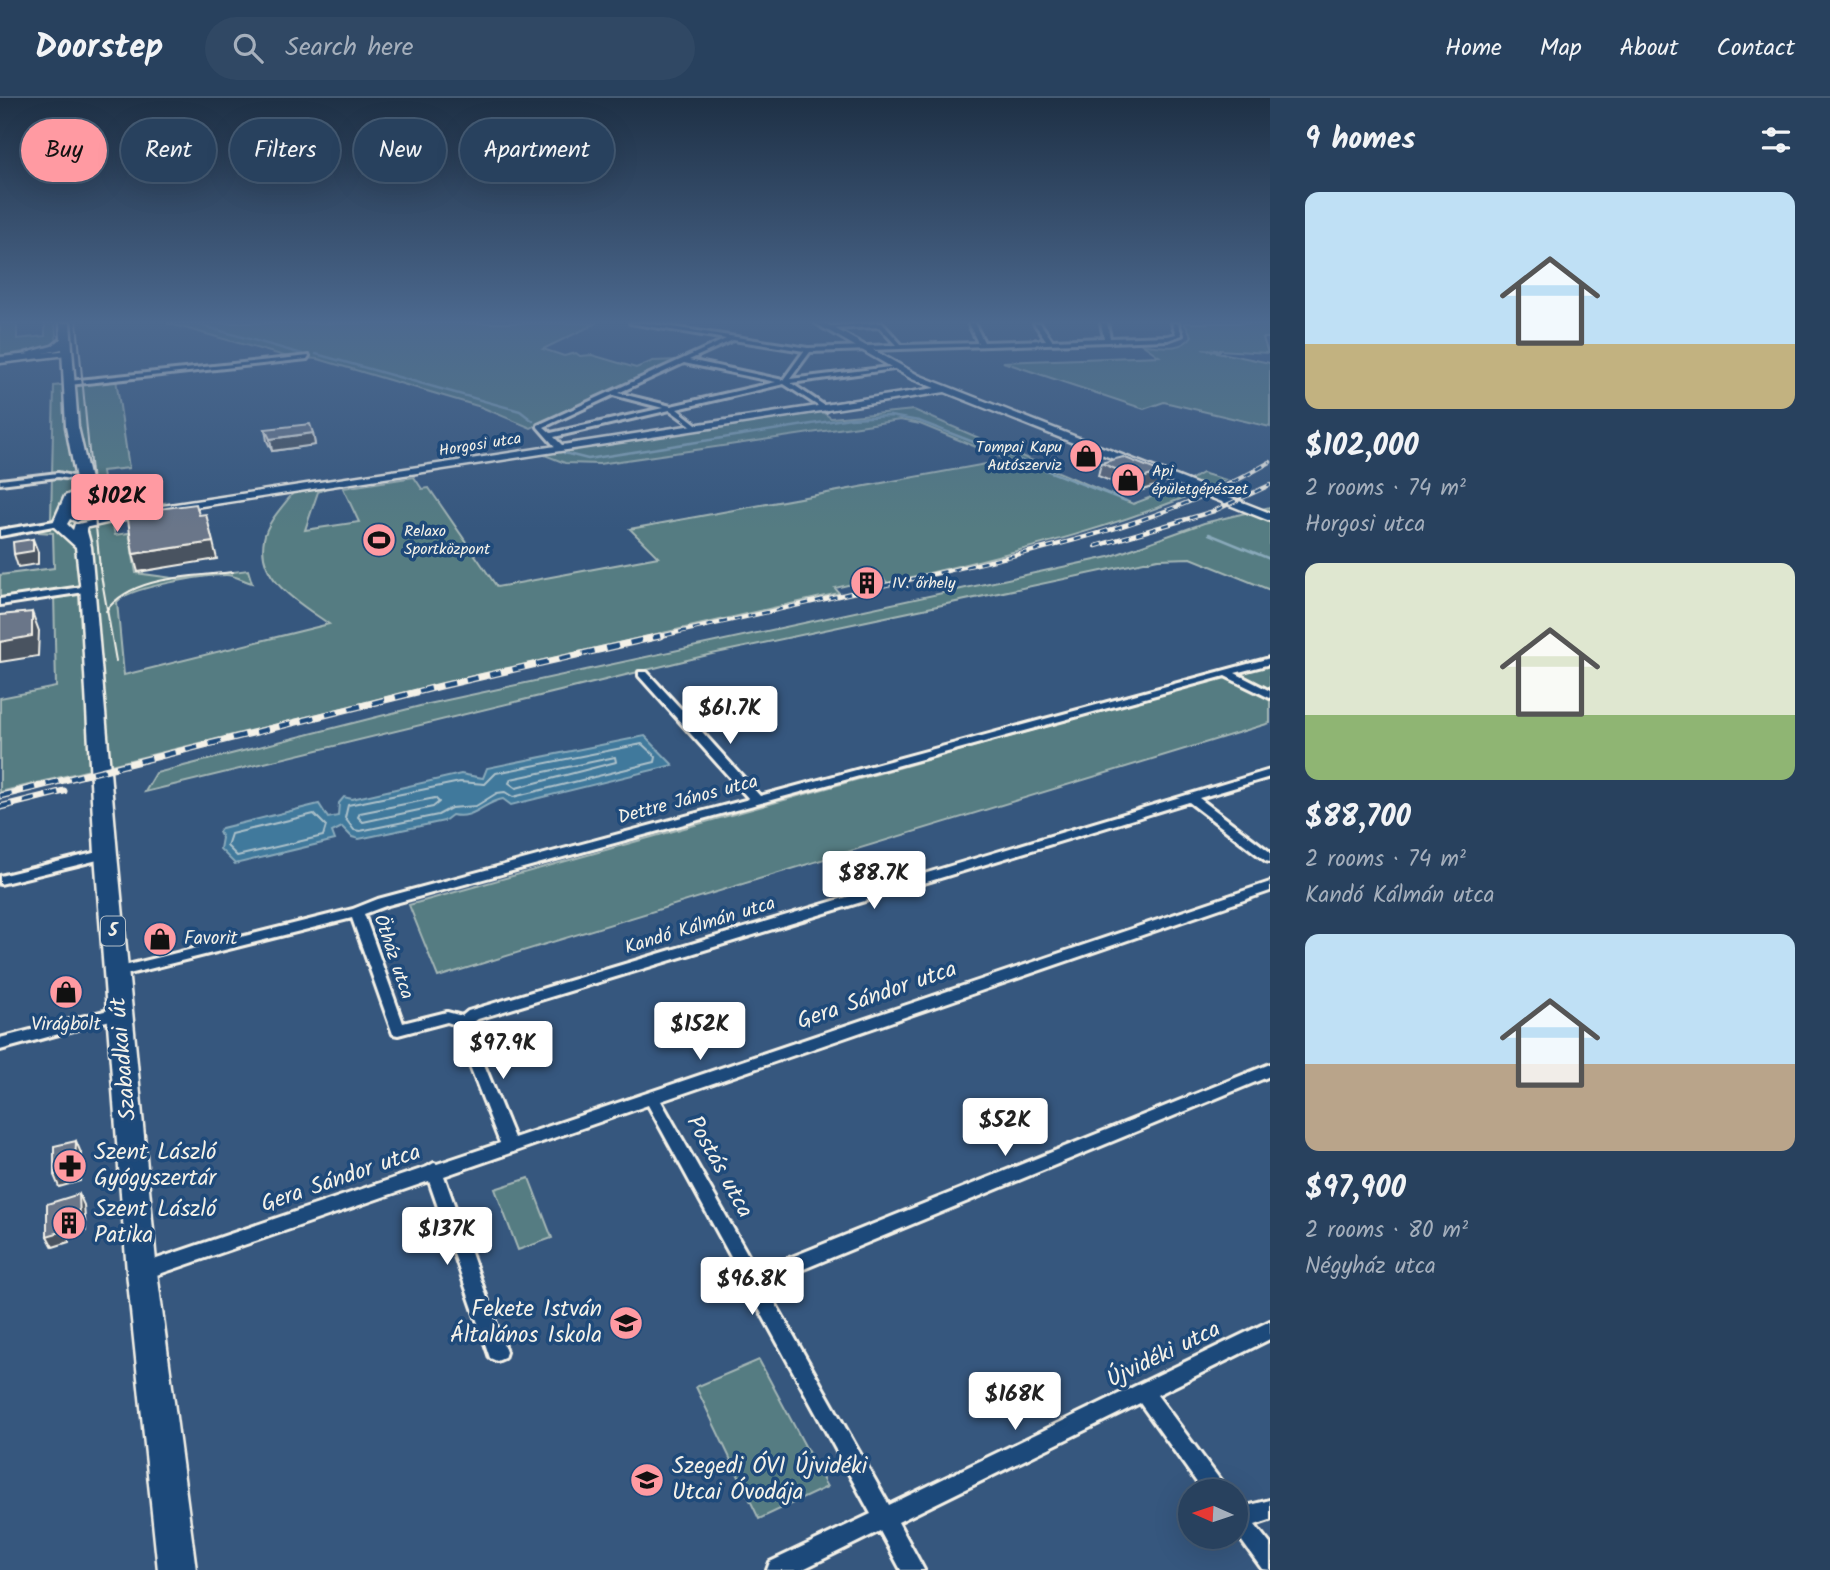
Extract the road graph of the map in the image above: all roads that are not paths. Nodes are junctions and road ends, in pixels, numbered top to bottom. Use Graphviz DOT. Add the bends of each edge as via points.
graph roads {
  1 [pos="70,392"];
  2 [pos="614,392"];
  3 [pos="742,392"];
  4 [pos="800,392"];
  5 [pos="931,392"];
  6 [pos="954,392"];
  7 [pos="611,393"];
  8 [pos="671,408"];
  9 [pos="826,409"];
  10 [pos="698,428"];
  11 [pos="549,436"];
  12 [pos="561,448"];
  13 [pos="78,470"];
  14 [pos="46,476"];
  15 [pos="0,482"];
  16 [pos="1270,517"];
  17 [pos="72,523"];
  18 [pos="1,533"];
  19 [pos="88,589"];
  20 [pos="0,603"];
  21 [pos="1269,661"];
  22 [pos="1227,673"];
  23 [pos="643,674"];
  24 [pos="1270,695"];
  25 [pos="753,696"];
  26 [pos="678,713"];
  27 [pos="1270,773"];
  28 [pos="1190,797"];
  29 [pos="758,801"];
  30 [pos="106,854"];
  31 [pos="1270,858"];
  32 [pos="0,880"];
  33 [pos="1270,886"];
  34 [pos="357,912"];
  35 [pos="117,972"];
  36 [pos="120,1012"];
  37 [pos="464,1022"];
  38 [pos="0,1044"];
  39 [pos="1270,1070"];
  40 [pos="652,1098"];
  41 [pos="509,1145"];
  42 [pos="434,1170"];
  43 [pos="142,1272"];
  44 [pos="754,1281"];
  45 [pos="1270,1330"];
  46 [pos="497,1352"];
  47 [pos="1143,1393"];
  48 [pos="1207,1479"];
  49 [pos="1270,1510"];
  50 [pos="1248,1515"];
  51 [pos="885,1518"];
  52 [pos="1248,1533"];
  53 [pos="1270,1561"];
  54 [pos="177,1570"];
  55 [pos="778,1570"];
  56 [pos="913,1570"];
  1 -- 13 [label="main road"];
  2 -- 7 [label="street"];
  3 -- 8 [label="street"];
  4 -- 9 [label="street"];
  5 -- 9 [label="street, Horgosi utca"];
  6 -- 16 [label="street"];
  7 -- 8 [label="street"];
  7 -- 11 [label="street" via="540,427"];
  8 -- 10 [label="street"];
  8 -- 11 [label="street"];
  9 -- 10 [label="street, Horgosi utca"];
  10 -- 12 [label="street, Horgosi utca"];
  11 -- 12 [label="street"];
  12 -- 17 [label="street, Horgosi utca"];
  13 -- 14 [label="street"];
  13 -- 14 [label="street"];
  13 -- 17 [label="main road"];
  14 -- 15 [label="street"];
  17 -- 18 [label="street"];
  17 -- 19 [label="main road, Szabadkai út / 5" via="84,547"];
  19 -- 20 [label="street"];
  19 -- 30 [label="main road, Szabadkai út / 5"];
  21 -- 22 [label="street, Dettre János utca"];
  22 -- 24 [label="street"];
  22 -- 29 [label="street, Dettre János utca"];
  23 -- 26 [label="street"];
  25 -- 26 [label="street"];
  26 -- 29 [label="street"];
  27 -- 28 [label="street, Kandó Kálmán utca"];
  28 -- 31 [label="street"];
  28 -- 37 [label="street, Kandó Kálmán utca" via="473,1015"];
  29 -- 34 [label="street, Dettre János utca"];
  30 -- 32 [label="street"];
  30 -- 35 [label="main road, Szabadkai út / 5"];
  33 -- 40 [label="street, Gera Sándor utca"];
  34 -- 35 [label="street, Dettre János utca"];
  34 -- 37 [label="street, Ötház utca" via="398,1030 447,1017"];
  35 -- 36 [label="main road, Szabadkai út / 5"];
  36 -- 38 [label="street"];
  36 -- 43 [label="main road, Szabadkai út / 5"];
  37 -- 41 [label="street" via="463,1030"];
  39 -- 44 [label="street"];
  40 -- 41 [label="street, Gera Sándor utca"];
  40 -- 44 [label="street, Postás utca"];
  41 -- 42 [label="street, Gera Sándor utca"];
  42 -- 43 [label="street, Gera Sándor utca"];
  42 -- 46 [label="street"];
  43 -- 54 [label="main road, Szabadkai út / 5"];
  44 -- 51 [label="street, Postás utca"];
  45 -- 47 [label="street, Újvidéki utca"];
  47 -- 48 [label="street"];
  47 -- 51 [label="street, Újvidéki utca"];
  49 -- 50 [label="street"];
  51 -- 55 [label="street, Újvidéki utca"];
  51 -- 56 [label="street, Postás utca"];
  52 -- 53 [label="street"];
}
